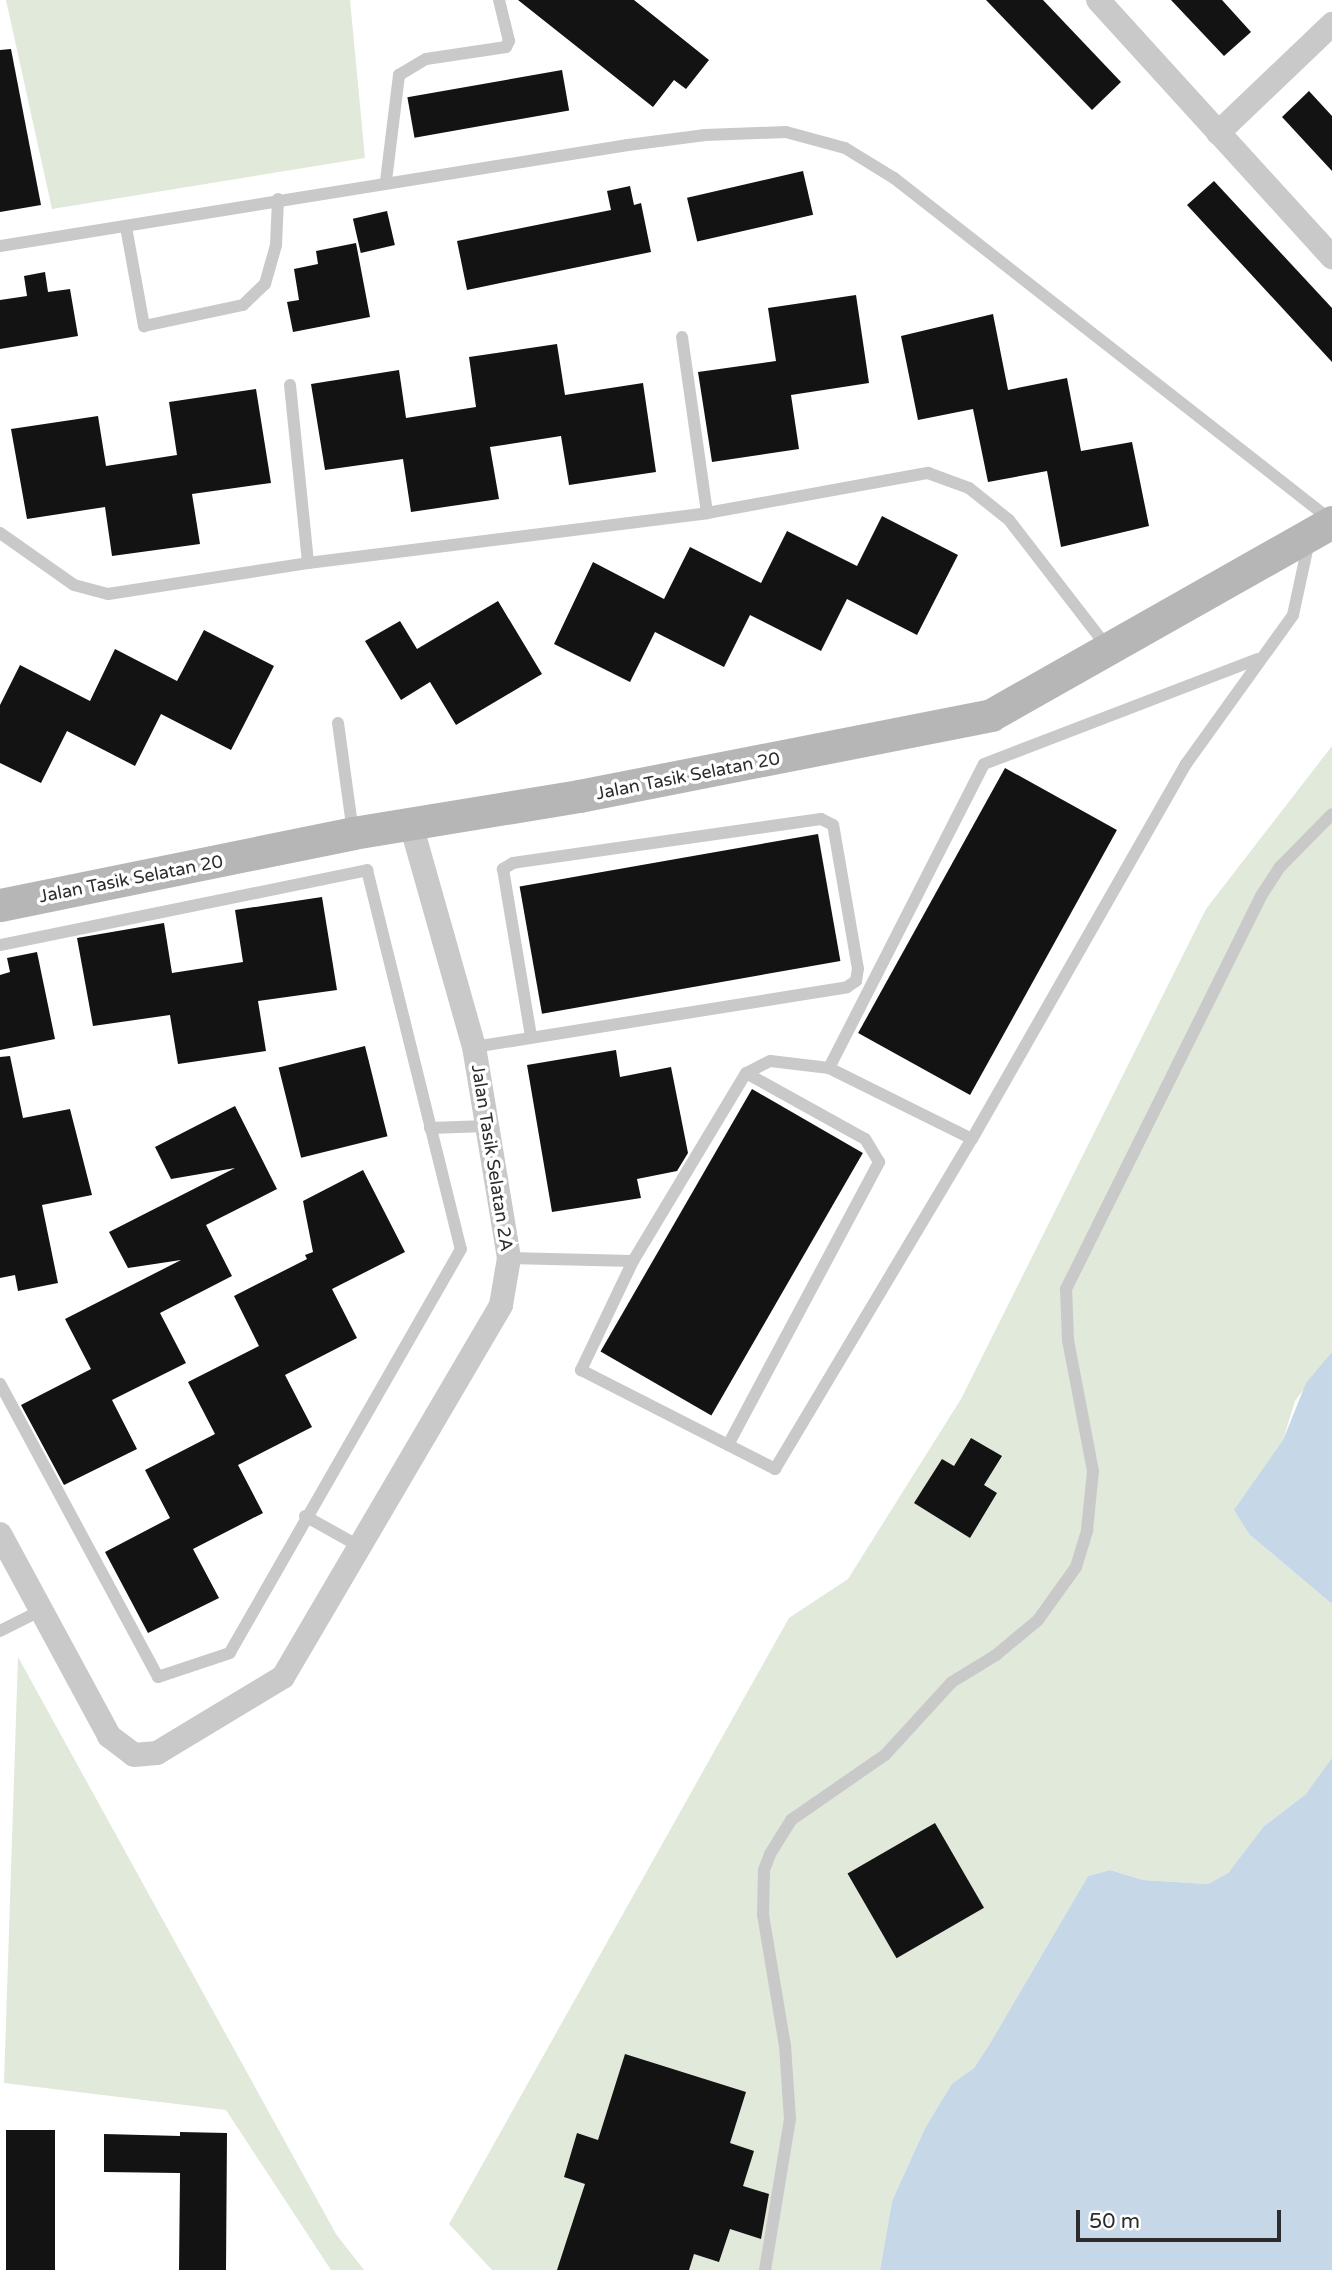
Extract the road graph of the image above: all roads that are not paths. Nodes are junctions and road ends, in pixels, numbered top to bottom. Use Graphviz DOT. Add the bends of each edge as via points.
graph roads {
  1 [pos="499,0"];
  2 [pos="1098,0"];
  3 [pos="1332,24"];
  4 [pos="1218,133"];
  5 [pos="386,181"];
  6 [pos="278,199"];
  7 [pos="126,227"];
  8 [pos="0,246"];
  9 [pos="1332,257"];
  10 [pos="682,337"];
  11 [pos="290,385"];
  12 [pos="707,513"];
  13 [pos="1325,526"];
  14 [pos="0,533"];
  15 [pos="308,563"];
  16 [pos="1109,650"];
  17 [pos="1258,659"];
  18 [pos="338,723"];
  19 [pos="1332,814"];
  20 [pos="411,824"];
  21 [pos="353,833"];
  22 [pos="0,905"];
  23 [pos="0,945"];
  24 [pos="531,1037"];
  25 [pos="474,1047"];
  26 [pos="829,1068"];
  27 [pos="746,1073"];
  28 [pos="487,1126"];
  29 [pos="430,1128"];
  30 [pos="972,1139"];
  31 [pos="509,1258"];
  32 [pos="633,1261"];
  33 [pos="0,1384"];
  34 [pos="728,1446"];
  35 [pos="305,1516"];
  36 [pos="0,1534"];
  37 [pos="359,1546"];
  38 [pos="38,1612"];
  39 [pos="0,1631"];
  40 [pos="765,2270"];
  1 -- 5 [label="lane" via="509,41 506,47 426,59 399,75"];
  2 -- 4 [label="street"];
  3 -- 4 [label="street"];
  4 -- 9 [label="street"];
  5 -- 6 [label="lane"];
  5 -- 13 [label="lane" via="705,135 786,132 845,148 894,178"];
  6 -- 7 [label="lane"];
  6 -- 7 [label="lane" via="275,245 265,284 243,305 144,326"];
  7 -- 8 [label="lane"];
  10 -- 12 [label="lane"];
  11 -- 15 [label="lane"];
  12 -- 15 [label="lane"];
  12 -- 16 [label="lane" via="928,473 969,488 1009,520"];
  13 -- 16 [label="street, Jalan Tasik Selatan 20"];
  13 -- 17 [label="lane" via="1293,615"];
  14 -- 15 [label="lane" via="74,585 108,594"];
  16 -- 20 [label="street, Jalan Tasik Selatan 20" via="998,713 954,726"];
  17 -- 26 [label="lane" via="984,764"];
  17 -- 30 [label="lane" via="1186,764"];
  18 -- 21 [label="lane"];
  19 -- 40 [label="lane" via="1280,867 1256,905 1066,1289 1068,1340 1093,1471 1087,1531 1076,1567 1038,1620 943,1690 885,1755 791,1819 770,1854 762,1915 785,2046 790,2119"];
  20 -- 21 [label="street, Jalan Tasik Selatan 20"];
  20 -- 25 [label="street, Jalan Tasik Selatan 2A"];
  21 -- 22 [label="street, Jalan Tasik Selatan 20"];
  23 -- 29 [label="lane" via="367,870"];
  24 -- 24 [label="lane" via="503,869 513,863 821,819 833,825 854,942 856,981 847,987"];
  24 -- 25 [label="lane"];
  25 -- 28 [label="street, Jalan Tasik Selatan 2A"];
  26 -- 27 [label="lane" via="770,1061"];
  26 -- 30 [label="lane"];
  27 -- 32 [label="lane"];
  27 -- 34 [label="lane" via="865,1139 879,1162"];
  28 -- 29 [label="lane"];
  28 -- 31 [label="street, Jalan Tasik Selatan 2A"];
  29 -- 35 [label="lane" via="461,1249"];
  30 -- 34 [label="lane" via="775,1469"];
  31 -- 32 [label="lane"];
  31 -- 37 [label="street, Jalan Tasik Selatan 2A" via="501,1305"];
  32 -- 34 [label="lane" via="581,1370"];
  33 -- 35 [label="lane" via="158,1677 230,1653"];
  35 -- 37 [label="lane"];
  36 -- 38 [label="street, Jalan Tasik Selatan 2A"];
  37 -- 38 [label="street, Jalan Tasik Selatan 2A" via="283,1677 157,1753 134,1755 109,1736"];
  38 -- 39 [label="lane"];
}
